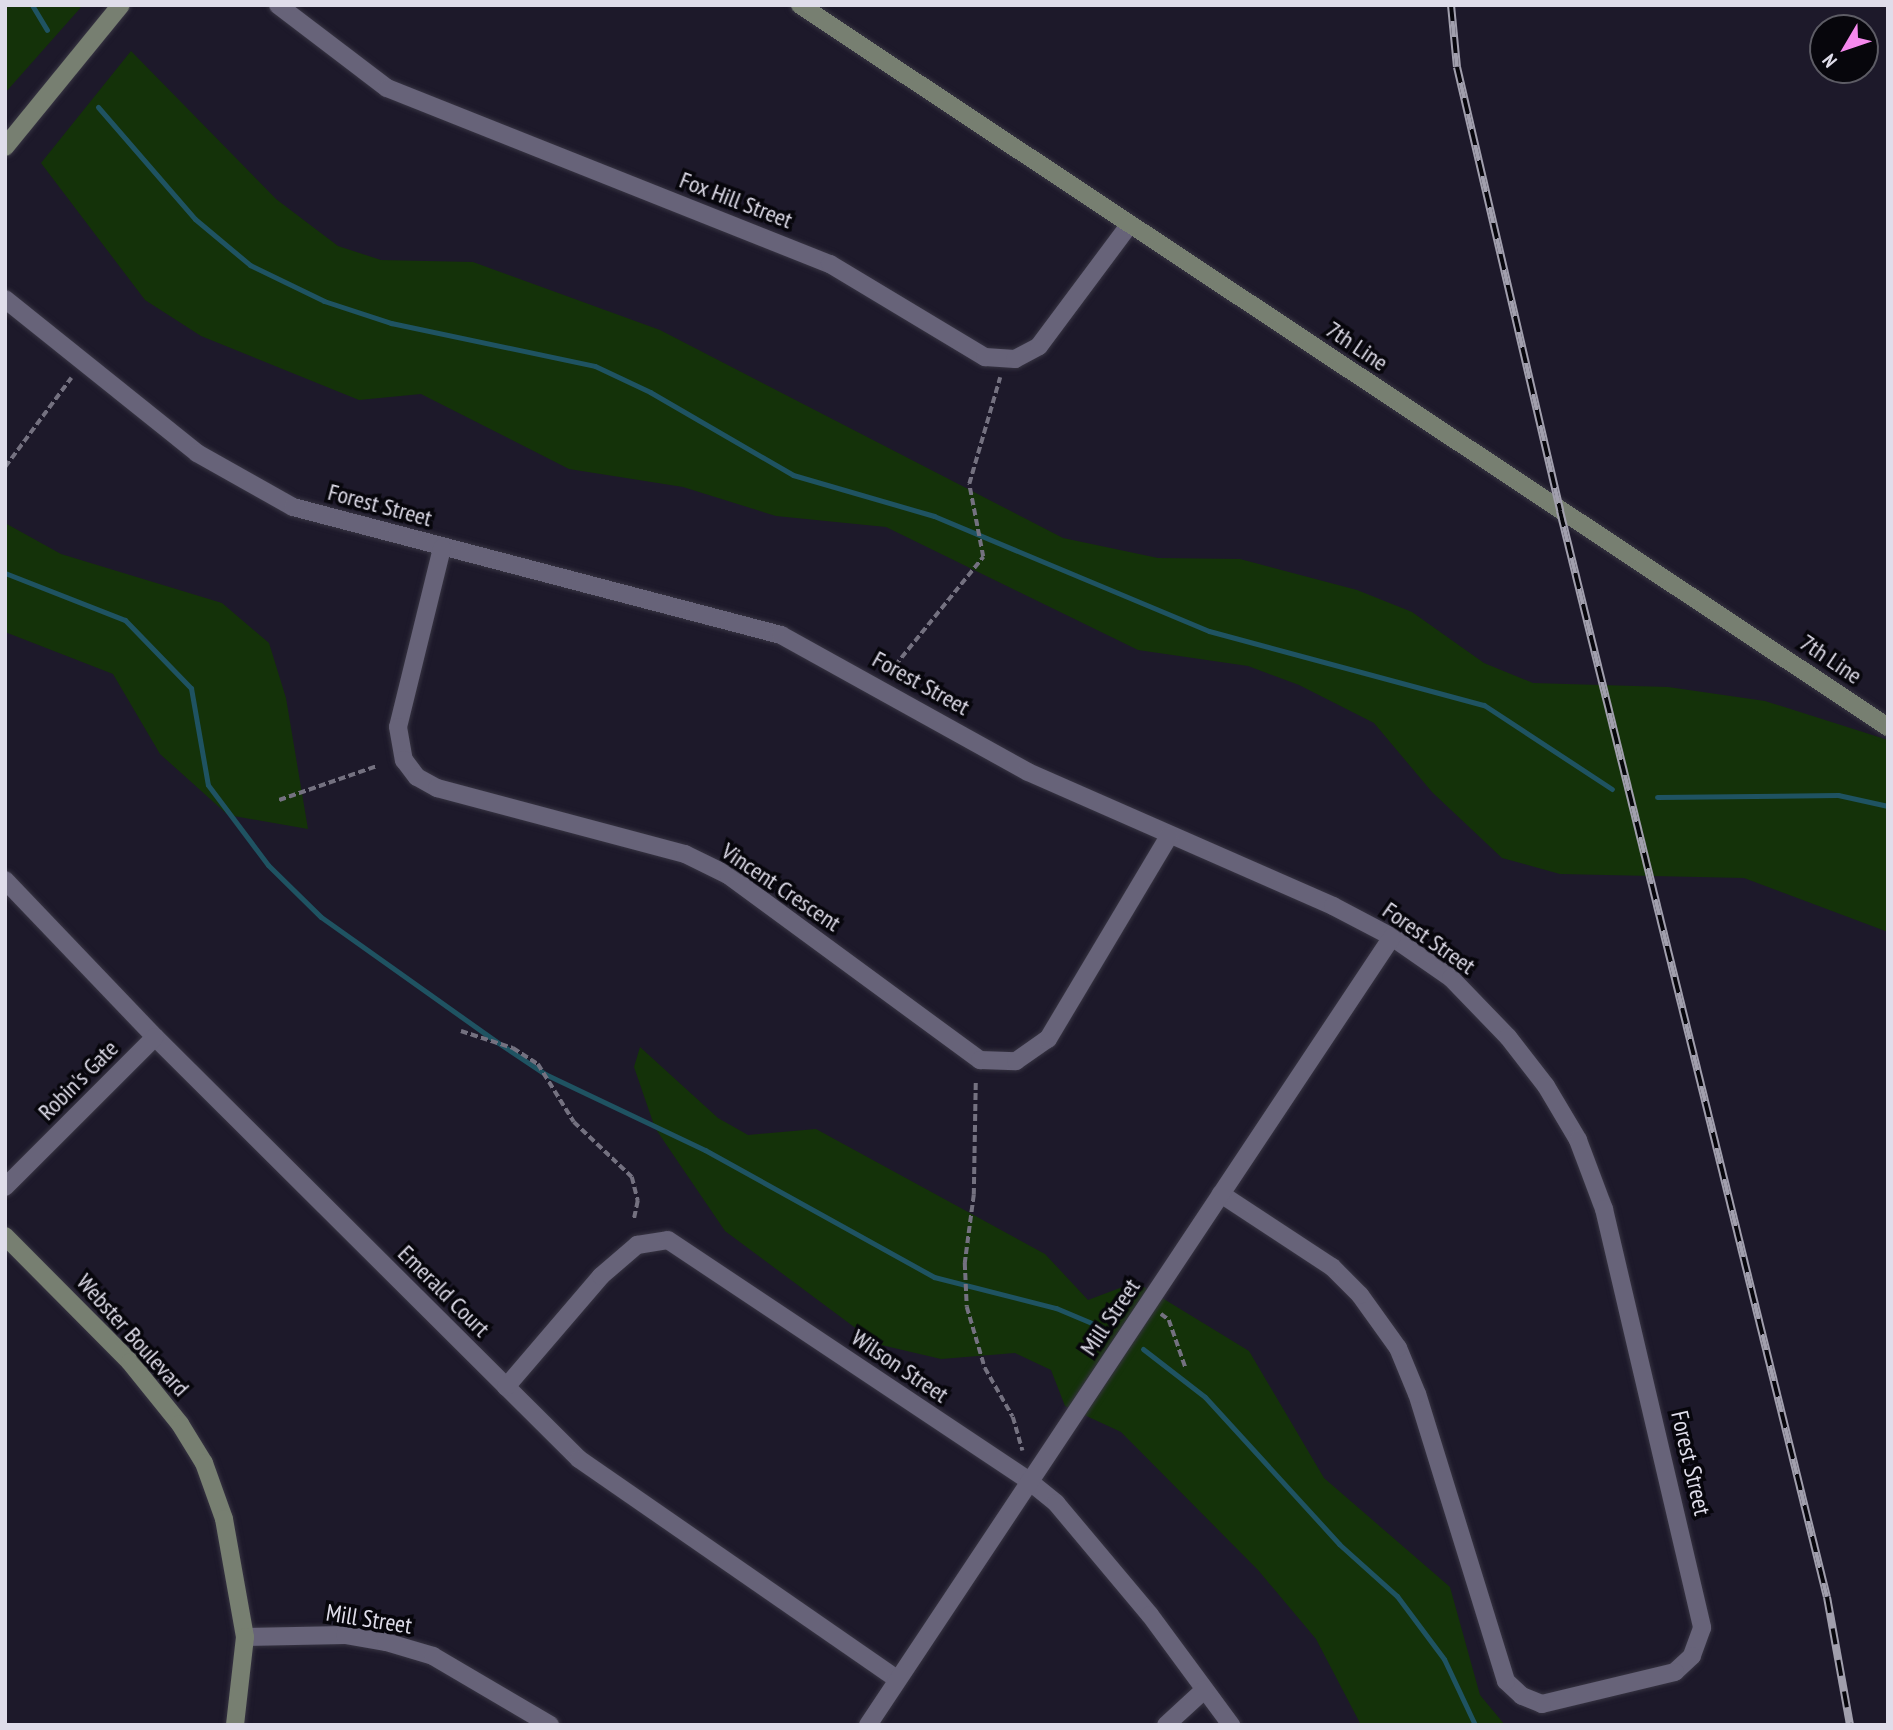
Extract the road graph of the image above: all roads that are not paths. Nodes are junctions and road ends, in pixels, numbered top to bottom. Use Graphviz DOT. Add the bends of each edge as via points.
graph roads {
  1 [pos="121,5"];
  2 [pos="278,5"];
  3 [pos="800,5"];
  4 [pos="5,147"];
  5 [pos="1130,224"];
  6 [pos="5,299"];
  7 [pos="442,548"];
  8 [pos="1888,727"];
  9 [pos="1169,836"];
  10 [pos="5,880"];
  11 [pos="1392,937"];
  12 [pos="156,1037"];
  13 [pos="5,1186"];
  14 [pos="1221,1194"];
  15 [pos="5,1236"];
  16 [pos="506,1387"];
  17 [pos="1029,1481"];
  18 [pos="245,1637"];
  19 [pos="897,1679"];
  20 [pos="1204,1690"];
  21 [pos="235,1725"];
  22 [pos="550,1725"];
  23 [pos="868,1725"];
  24 [pos="1166,1725"];
  25 [pos="1231,1725"];
  1 -- 4 [label="street"];
  2 -- 5 [label="street, Fox Hill Street" via="387,88 840,268 985,357 1015,359 1039,346"];
  3 -- 5 [label="street, 7th Line"];
  5 -- 8 [label="street, 7th Line"];
  6 -- 7 [label="street, Forest Street" via="197,453 244,483 293,507"];
  7 -- 9 [label="street, Forest Street" via="781,635 1028,772"];
  7 -- 9 [label="street, Vincent Crescent" via="398,727 400,749 417,777 437,788 685,854 728,874 972,1057 996,1063 1016,1061 1048,1039"];
  9 -- 11 [label="street, Forest Street" via="1333,906"];
  10 -- 12 [label="street, Emerald Court"];
  11 -- 14 [label="street, Mill Street"];
  11 -- 14 [label="street, Forest Street" via="1451,978 1508,1037 1546,1086 1578,1140 1604,1209 1664,1451 1702,1628 1692,1656 1675,1672 1542,1704 1522,1696 1506,1681 1417,1394 1398,1348 1360,1295 1332,1267"];
  12 -- 13 [label="street, Robin's Gate"];
  12 -- 16 [label="street, Emerald Court"];
  14 -- 17 [label="street, Mill Street"];
  15 -- 18 [label="street, Webster Boulevard" via="130,1362 180,1424 204,1463 224,1519"];
  16 -- 17 [label="street, Wilson Street" via="601,1276 637,1245 668,1240"];
  16 -- 19 [label="street, Emerald Court" via="579,1459"];
  17 -- 19 [label="street, Mill Street"];
  17 -- 20 [label="street, Wilson Street" via="1080,1528"];
  18 -- 21 [label="street, Webster Boulevard"];
  18 -- 22 [label="street, Mill Street" via="345,1635 386,1642 433,1656"];
  19 -- 23 [label="street, Mill Street"];
  20 -- 24 [label="street"];
  20 -- 25 [label="street, Wilson Street"];
}
